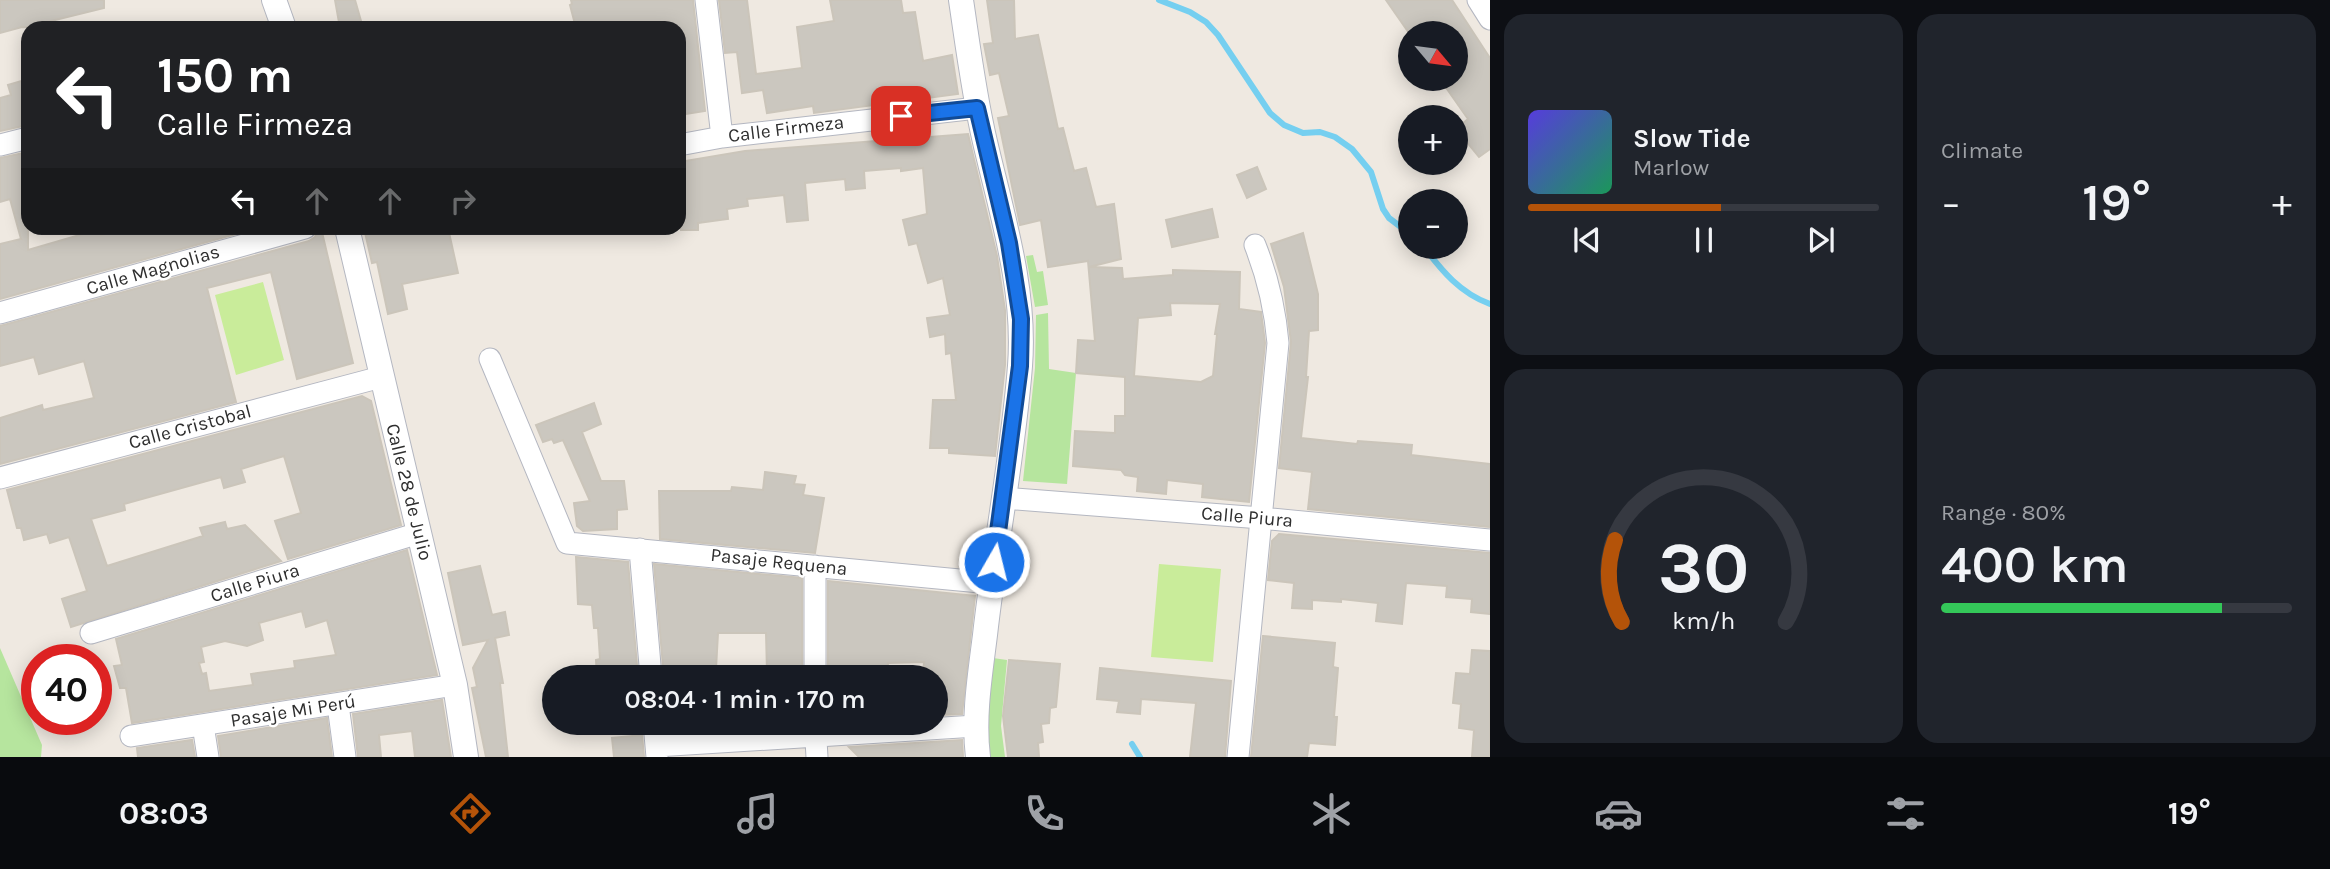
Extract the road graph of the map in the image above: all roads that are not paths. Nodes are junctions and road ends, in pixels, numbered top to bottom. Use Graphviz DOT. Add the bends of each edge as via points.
graph roads {
  1 [pos="274,0"];
  2 [pos="706,0"];
  3 [pos="961,0"];
  4 [pos="1478,0"];
  5 [pos="1490,19"];
  6 [pos="282,21"];
  7 [pos="977,108"];
  8 [pos="722,136"];
  9 [pos="21,140"];
  10 [pos="686,144"];
  11 [pos="0,145"];
  12 [pos="280,235"];
  13 [pos="349,235"];
  14 [pos="1255,246"];
  15 [pos="0,313"];
  16 [pos="490,359"];
  17 [pos="381,377"];
  18 [pos="0,478"];
  19 [pos="1003,498"];
  20 [pos="1261,518"];
  21 [pos="419,533"];
  22 [pos="1490,540"];
  23 [pos="640,549"];
  24 [pos="815,566"];
  25 [pos="990,583"];
  26 [pos="91,633"];
  27 [pos="650,665"];
  28 [pos="815,665"];
  29 [pos="455,685"];
  30 [pos="338,705"];
  31 [pos="203,725"];
  32 [pos="976,726"];
  33 [pos="131,736"];
  34 [pos="816,739"];
  35 [pos="657,752"];
  36 [pos="208,757"];
  37 [pos="345,757"];
  38 [pos="466,757"];
  39 [pos="978,757"];
  40 [pos="1238,757"];
  1 -- 6 [label="street"];
  2 -- 8 [label="street"];
  3 -- 7 [label="street"];
  4 -- 5 [label="street"];
  7 -- 8 [label="street, Calle Firmeza"];
  7 -- 19 [label="street" via="1009,243 1021,319 1020,366"];
  8 -- 10 [label="street, Calle Firmeza"];
  9 -- 11 [label="street"];
  12 -- 15 [label="street, Calle Magnolias"];
  13 -- 17 [label="street, Calle 28 de Julio"];
  14 -- 20 [label="street" via="1267,276 1278,343"];
  16 -- 23 [label="street, Pasaje Requena" via="567,543"];
  17 -- 18 [label="street, Calle Cristobal"];
  17 -- 21 [label="street, Calle 28 de Julio"];
  19 -- 20 [label="street, Calle Piura"];
  19 -- 25 [label="street"];
  20 -- 22 [label="street, Calle Piura"];
  20 -- 40 [label="street"];
  21 -- 26 [label="street, Calle Piura"];
  21 -- 29 [label="street, Calle 28 de Julio"];
  23 -- 24 [label="street, Pasaje Requena"];
  23 -- 27 [label="street"];
  24 -- 25 [label="street, Pasaje Requena"];
  24 -- 28 [label="street"];
  25 -- 32 [label="street"];
  29 -- 30 [label="street, Pasaje Mi Perú"];
  29 -- 38 [label="street, Calle 28 de Julio"];
  30 -- 31 [label="street, Pasaje Mi Perú"];
  30 -- 37 [label="street"];
  31 -- 33 [label="street, Pasaje Mi Perú"];
  31 -- 36 [label="street"];
  32 -- 34 [label="street"];
  32 -- 39 [label="street"];
  34 -- 35 [label="street"];
}
